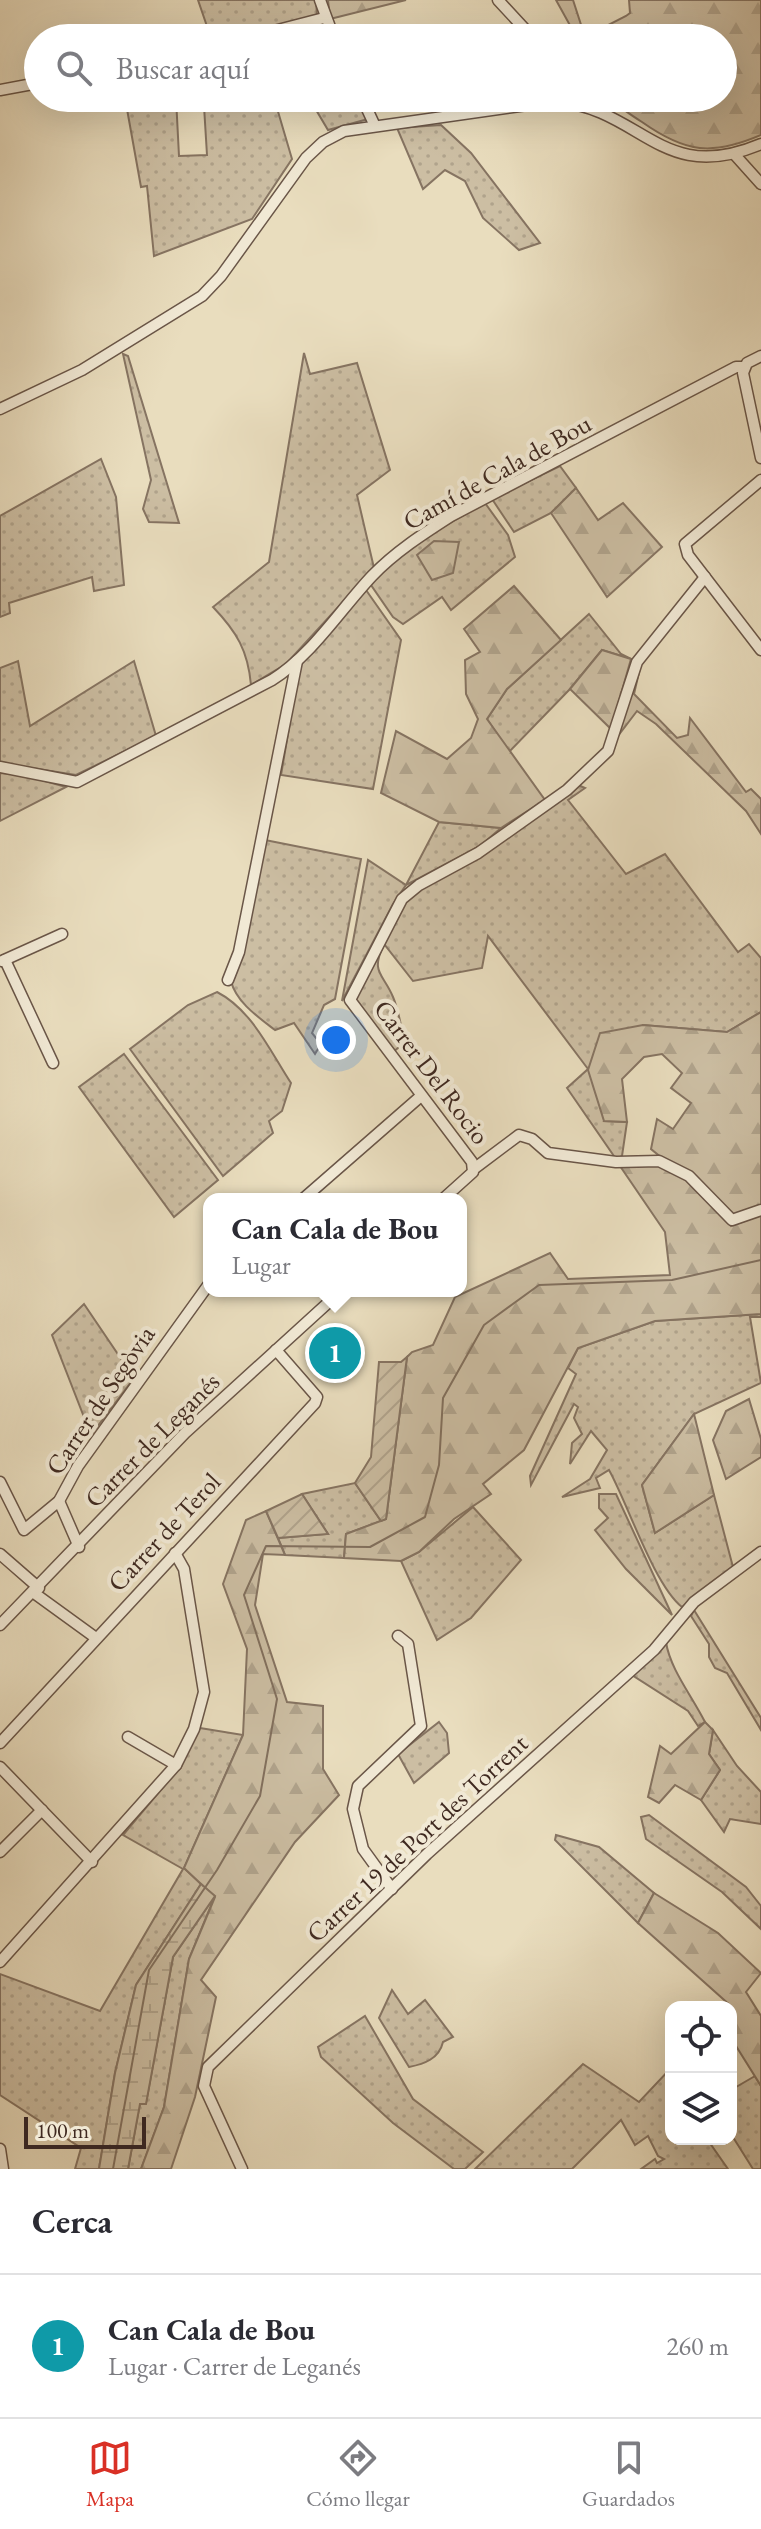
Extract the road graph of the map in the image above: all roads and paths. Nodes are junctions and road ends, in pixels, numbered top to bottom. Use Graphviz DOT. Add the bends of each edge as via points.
graph roads {
  1 [pos="320,0"];
  2 [pos="498,0"];
  3 [pos="324,18"];
  4 [pos="301,24"];
  5 [pos="327,24"];
  6 [pos="520,24"];
  7 [pos="24,86"];
  8 [pos="0,90"];
  9 [pos="368,112"];
  10 [pos="460,112"];
  11 [pos="602,112"];
  12 [pos="374,124"];
  13 [pos="761,144"];
  14 [pos="735,155"];
  15 [pos="761,184"];
  16 [pos="761,356"];
  17 [pos="744,367"];
  18 [pos="0,409"];
  19 [pos="761,458"];
  20 [pos="761,480"];
  21 [pos="705,577"];
  22 [pos="761,650"];
  23 [pos="297,661"];
  24 [pos="0,767"];
  25 [pos="62,934"];
  26 [pos="3,961"];
  27 [pos="228,980"];
  28 [pos="53,1063"];
  29 [pos="421,1096"];
  30 [pos="474,1170"];
  31 [pos="310,1193"];
  32 [pos="449,1193"];
  33 [pos="761,1210"];
  34 [pos="203,1292"];
  35 [pos="334,1297"];
  36 [pos="276,1350"];
  37 [pos="0,1482"];
  38 [pos="59,1501"];
  39 [pos="79,1547"];
  40 [pos="761,1552"];
  41 [pos="175,1553"];
  42 [pos="0,1554"];
  43 [pos="37,1590"];
  44 [pos="0,1625"];
  45 [pos="398,1636"];
  46 [pos="96,1638"];
  47 [pos="128,1737"];
  48 [pos="0,1743"];
  49 [pos="176,1765"];
  50 [pos="0,1767"];
  51 [pos="42,1810"];
  52 [pos="0,1852"];
  53 [pos="92,1862"];
  54 [pos="392,1889"];
  55 [pos="0,1962"];
  56 [pos="0,2149"];
  57 [pos="3,2169"];
  58 [pos="242,2169"];
  1 -- 3 [label="street"];
  2 -- 6 [label="street"];
  3 -- 4 [label="street"];
  3 -- 5 [label="street"];
  7 -- 8 [label="street"];
  9 -- 12 [label="street"];
  10 -- 12 [label="street"];
  11 -- 14 [label="street" via="667,151 706,159"];
  12 -- 18 [label="street" via="344,131 306,158 202,296 82,370"];
  13 -- 14 [label="street"];
  14 -- 15 [label="street"];
  16 -- 17 [label="street, Camí de Cala de Bou"];
  17 -- 19 [label="street"];
  17 -- 23 [label="street, Camí de Cala de Bou" via="451,516 412,541 374,574"];
  20 -- 21 [label="street" via="685,544"];
  21 -- 22 [label="street"];
  21 -- 29 [label="street, Carrer Del Rocio" via="637,662 608,751 567,790 402,899 350,1000"];
  23 -- 24 [label="street, Camí de Cala de Bou" via="272,680 77,782"];
  23 -- 27 [label="street" via="239,952"];
  25 -- 26 [label="street"];
  26 -- 28 [label="street"];
  29 -- 30 [label="street, Carrer Del Rocio"];
  29 -- 31 [label="street"];
  30 -- 32 [label="street"];
  30 -- 33 [label="street" via="526,1135 548,1153 616,1162 659,1161 689,1176 732,1220"];
  34 -- 38 [label="street, Carrer de Segòvia" via="78,1466"];
  35 -- 36 [label="street, Carrer de Leganés"];
  36 -- 39 [label="street, Carrer de Leganés" via="185,1433"];
  36 -- 41 [label="street, Carrer de Terol" via="317,1397 315,1403"];
  37 -- 38 [label="street, Carrer de Segòvia" via="24,1530"];
  38 -- 39 [label="street"];
  39 -- 43 [label="street, Carrer de Leganés"];
  40 -- 54 [label="street, Carrer 19 de Port des Torrent" via="694,1602 654,1650"];
  41 -- 46 [label="street, Carrer de Terol"];
  41 -- 49 [label="street" via="184,1569 204,1692"];
  42 -- 43 [label="street"];
  43 -- 44 [label="street, Carrer de Leganés"];
  43 -- 46 [label="street"];
  45 -- 54 [label="street" via="408,1644 421,1726 358,1786 353,1809 363,1849"];
  46 -- 48 [label="street, Carrer de Terol"];
  47 -- 49 [label="street"];
  49 -- 53 [label="street"];
  50 -- 51 [label="street"];
  51 -- 52 [label="street"];
  51 -- 53 [label="street"];
  53 -- 55 [label="street"];
  54 -- 58 [label="street, Carrer 19 de Port des Torrent" via="208,2067 204,2086"];
  56 -- 57 [label="street"];
}
